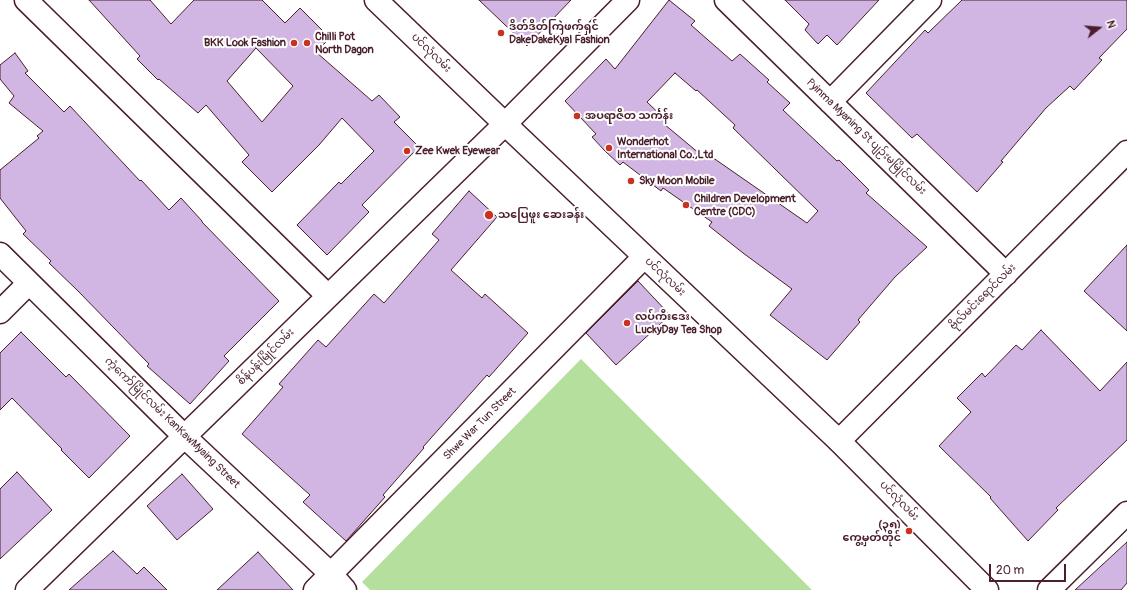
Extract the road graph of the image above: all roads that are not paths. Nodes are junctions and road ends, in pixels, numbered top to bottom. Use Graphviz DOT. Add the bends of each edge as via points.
graph roads {
  1 [pos="26,0"];
  2 [pos="376,0"];
  3 [pos="628,0"];
  4 [pos="726,0"];
  5 [pos="930,0"];
  6 [pos="830,102"];
  7 [pos="505,124"];
  8 [pos="1127,152"];
  9 [pos="0,254"];
  10 [pos="644,257"];
  11 [pos="1006,274"];
  12 [pos="29,283"];
  13 [pos="328,296"];
  14 [pos="0,312"];
  15 [pos="185,437"];
  16 [pos="839,441"];
  17 [pos="1127,513"];
  18 [pos="331,574"];
  19 [pos="27,590"];
  20 [pos="315,590"];
  21 [pos="345,590"];
  22 [pos="987,590"];
  23 [pos="1049,590"];
  1 -- 13 [label="street"];
  2 -- 7 [label="street, ပင်လုံလမ်း"];
  3 -- 7 [label="street, စိန်ပန်းမြိုင်လမ်း"];
  4 -- 6 [label="street, Pyinma Myaning St ပျဉ်းမမြိုင်လမ်း"];
  5 -- 6 [label="street"];
  6 -- 11 [label="street, Pyinma Myaning St ပျဉ်းမမြိုင်လမ်း"];
  7 -- 10 [label="street, ပင်လုံလမ်း"];
  7 -- 13 [label="street, စိန်ပန်းမြိုင်လမ်း"];
  8 -- 11 [label="street, ဗိုလ်မင်းရောင်လမ်း"];
  9 -- 12 [label="street, ကံ့ကော်မြိုင်လမ်း KanKawMyaing Street"];
  10 -- 16 [label="street, ပင်လုံလမ်း"];
  10 -- 18 [label="street, Shwe War Tun Street"];
  11 -- 16 [label="street, ဗိုလ်မင်းရောင်လမ်း"];
  12 -- 14 [label="street"];
  12 -- 15 [label="street, ကံ့ကော်မြိုင်လမ်း KanKawMyaing Street"];
  13 -- 15 [label="street, စိန်ပန်းမြိုင်လမ်း"];
  15 -- 18 [label="street, ကံ့ကော်မြိုင်လမ်း KanKawMyaing Street"];
  15 -- 19 [label="street, စိန်ပန်းမြိုင်လမ်း"];
  16 -- 22 [label="street, ပင်လုံလမ်း"];
  17 -- 23 [label="street"];
  18 -- 20 [label="street, Shwe War Tun Street"];
  18 -- 21 [label="street, ကံ့ကော်မြိုင်လမ်း KanKawMyaing Street"];
}
